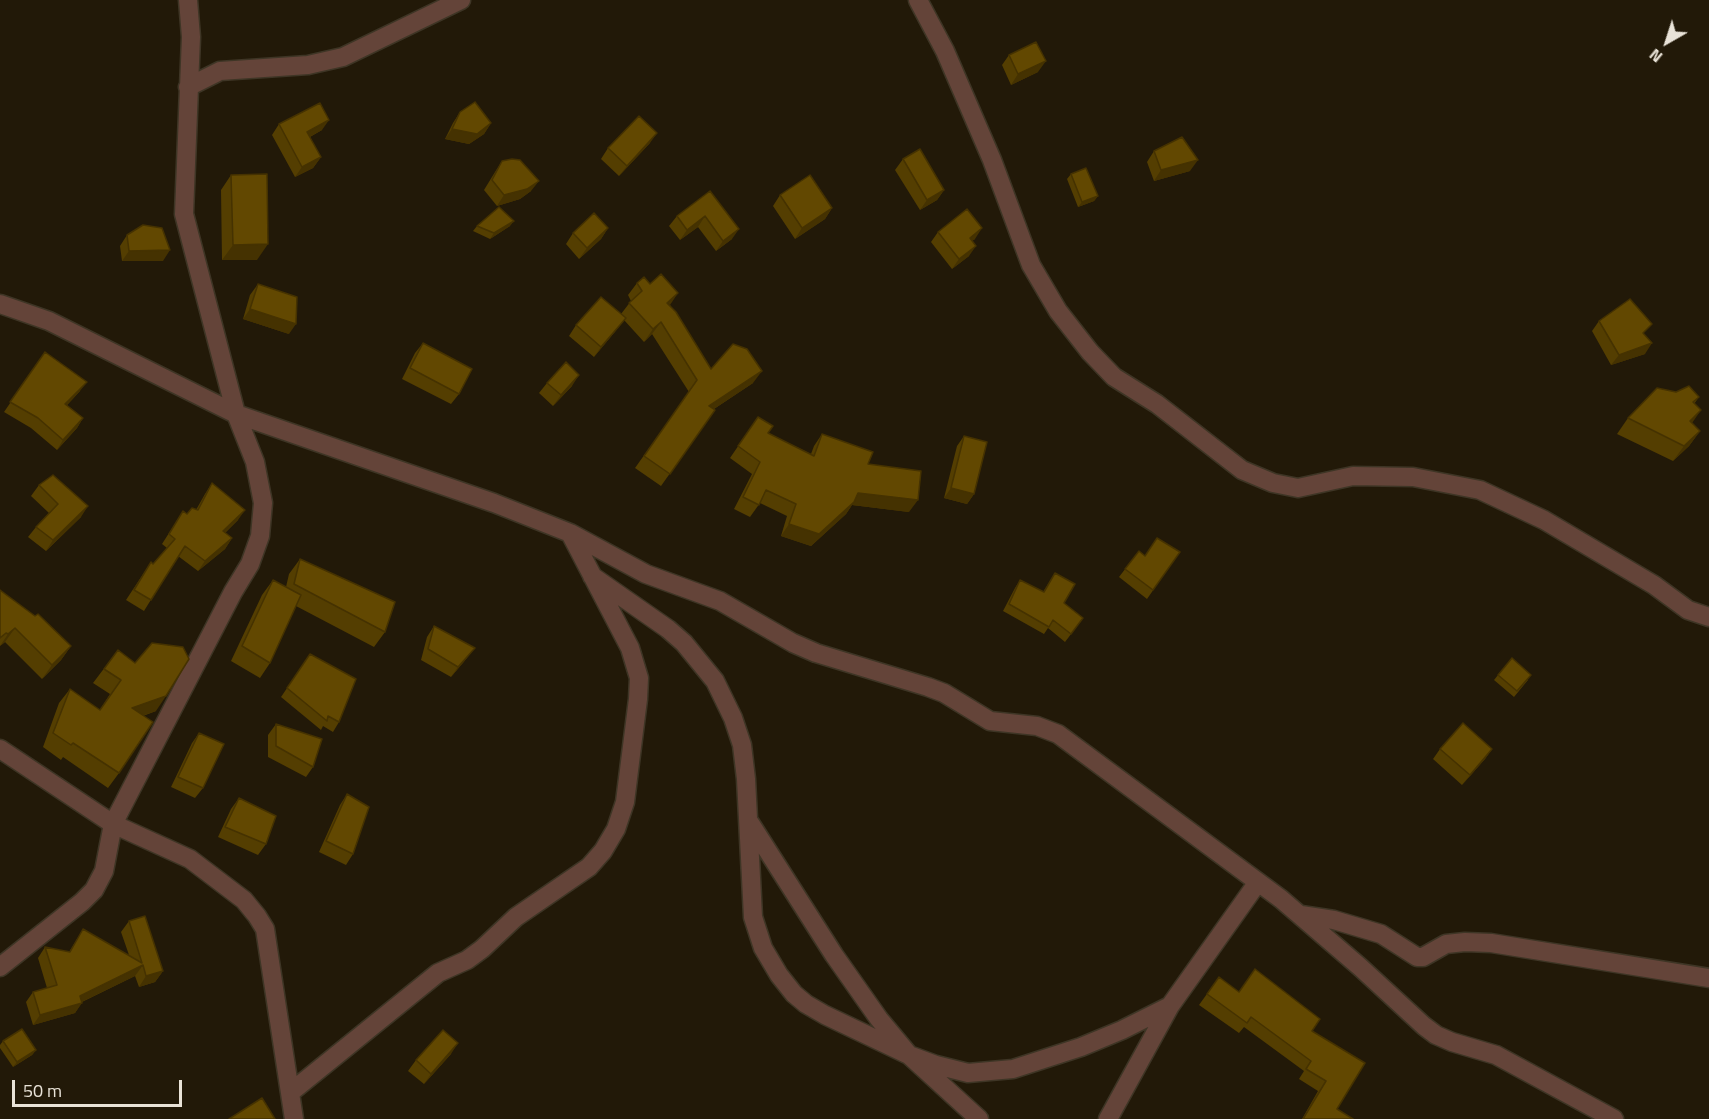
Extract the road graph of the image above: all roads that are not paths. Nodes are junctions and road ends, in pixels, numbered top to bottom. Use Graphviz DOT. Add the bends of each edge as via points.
graph roads {
  1 [pos="188,0"];
  2 [pos="461,0"];
  3 [pos="918,0"];
  4 [pos="188,87"];
  5 [pos="0,304"];
  6 [pos="236,414"];
  7 [pos="570,533"];
  8 [pos="592,576"];
  9 [pos="1709,617"];
  10 [pos="0,749"];
  11 [pos="749,822"];
  12 [pos="113,825"];
  13 [pos="1258,882"];
  14 [pos="1301,915"];
  15 [pos="0,967"];
  16 [pos="1709,978"];
  17 [pos="1170,1006"];
  18 [pos="909,1055"];
  19 [pos="291,1092"];
  20 [pos="294,1119"];
  21 [pos="979,1119"];
  22 [pos="1108,1119"];
  23 [pos="1614,1119"];
  1 -- 4 [label="street"];
  2 -- 4 [label="street" via="343,57 308,65 220,70"];
  3 -- 9 [label="street" via="950,61 1031,265 1058,311 1114,377 1157,404 1242,470 1273,483 1298,488 1353,476 1413,477 1480,490 1544,520 1654,585 1688,610"];
  4 -- 6 [label="street" via="184,214"];
  5 -- 6 [label="street" via="49,321"];
  6 -- 7 [label="street"];
  6 -- 12 [label="street" via="255,462 263,503 260,536 250,564"];
  7 -- 8 [label="street"];
  7 -- 13 [label="street" via="646,574 720,601 793,644 944,693 990,721 1037,726 1058,734"];
  8 -- 11 [label="street" via="668,629 715,681 742,745"];
  8 -- 19 [label="street" via="630,648 639,678 625,802 616,829 589,867 516,917 467,960 438,973"];
  10 -- 12 [label="street"];
  11 -- 18 [label="street" via="857,990"];
  11 -- 18 [label="street" via="753,917 763,948 779,975 806,1004"];
  12 -- 15 [label="street" via="104,871 94,890"];
  12 -- 19 [label="street" via="190,860 244,900 257,916 265,929"];
  13 -- 14 [label="street"];
  13 -- 17 [label="street"];
  14 -- 16 [label="street" via="1381,934 1417,957 1446,944 1491,943"];
  14 -- 23 [label="street" via="1437,1035 1496,1055"];
  17 -- 18 [label="street" via="1081,1047 1013,1069 968,1073"];
  17 -- 22 [label="street"];
  18 -- 21 [label="street"];
  19 -- 20 [label="street"];
}
